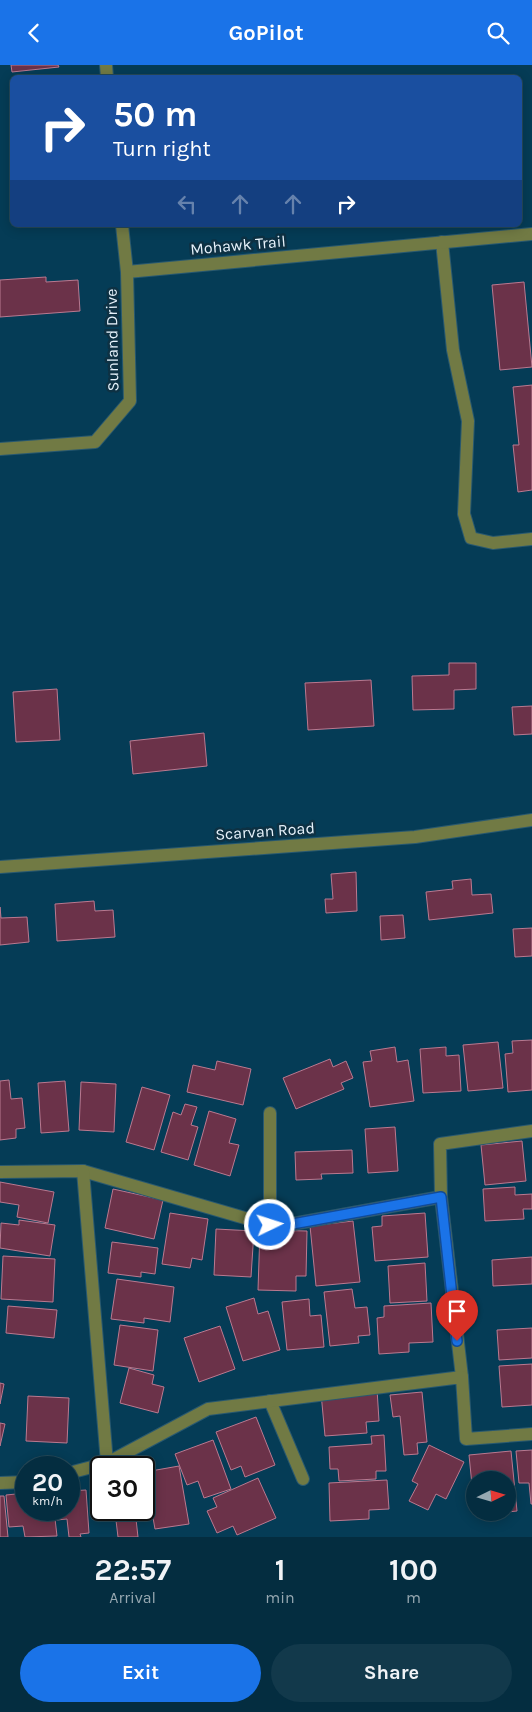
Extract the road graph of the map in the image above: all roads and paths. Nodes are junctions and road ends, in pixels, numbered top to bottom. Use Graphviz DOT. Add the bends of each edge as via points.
graph roads {
  1 [pos="122,227"];
  2 [pos="532,234"];
  3 [pos="442,243"];
  4 [pos="127,272"];
  5 [pos="0,449"];
  6 [pos="532,539"];
  7 [pos="532,820"];
  8 [pos="0,867"];
  9 [pos="270,1113"];
  10 [pos="532,1131"];
  11 [pos="83,1171"];
  12 [pos="0,1173"];
  13 [pos="441,1197"];
  14 [pos="270,1225"];
  15 [pos="462,1377"];
  16 [pos="270,1401"];
  17 [pos="532,1434"];
  18 [pos="106,1456"];
  19 [pos="120,1456"];
  20 [pos="303,1479"];
  21 [pos="15,1482"];
  22 [pos="0,1483"];
  1 -- 4 [label="street, Sunland Drive"];
  2 -- 3 [label="street, Mohawk Trail"];
  3 -- 4 [label="street, Mohawk Trail"];
  3 -- 6 [label="street" via="452,350 468,421 464,513 471,538 493,543"];
  4 -- 5 [label="street, Sunland Drive" via="130,401 95,442"];
  7 -- 8 [label="street, Scarvan Road" via="415,837"];
  9 -- 14 [label="street"];
  10 -- 13 [label="street" via="440,1144"];
  11 -- 12 [label="street"];
  11 -- 14 [label="street"];
  11 -- 18 [label="street"];
  13 -- 14 [label="street" via="276,1227"];
  13 -- 15 [label="street"];
  15 -- 16 [label="street"];
  15 -- 17 [label="street" via="466,1439"];
  16 -- 19 [label="street" via="208,1409"];
  16 -- 20 [label="street"];
  21 -- 22 [label="street"];
}
